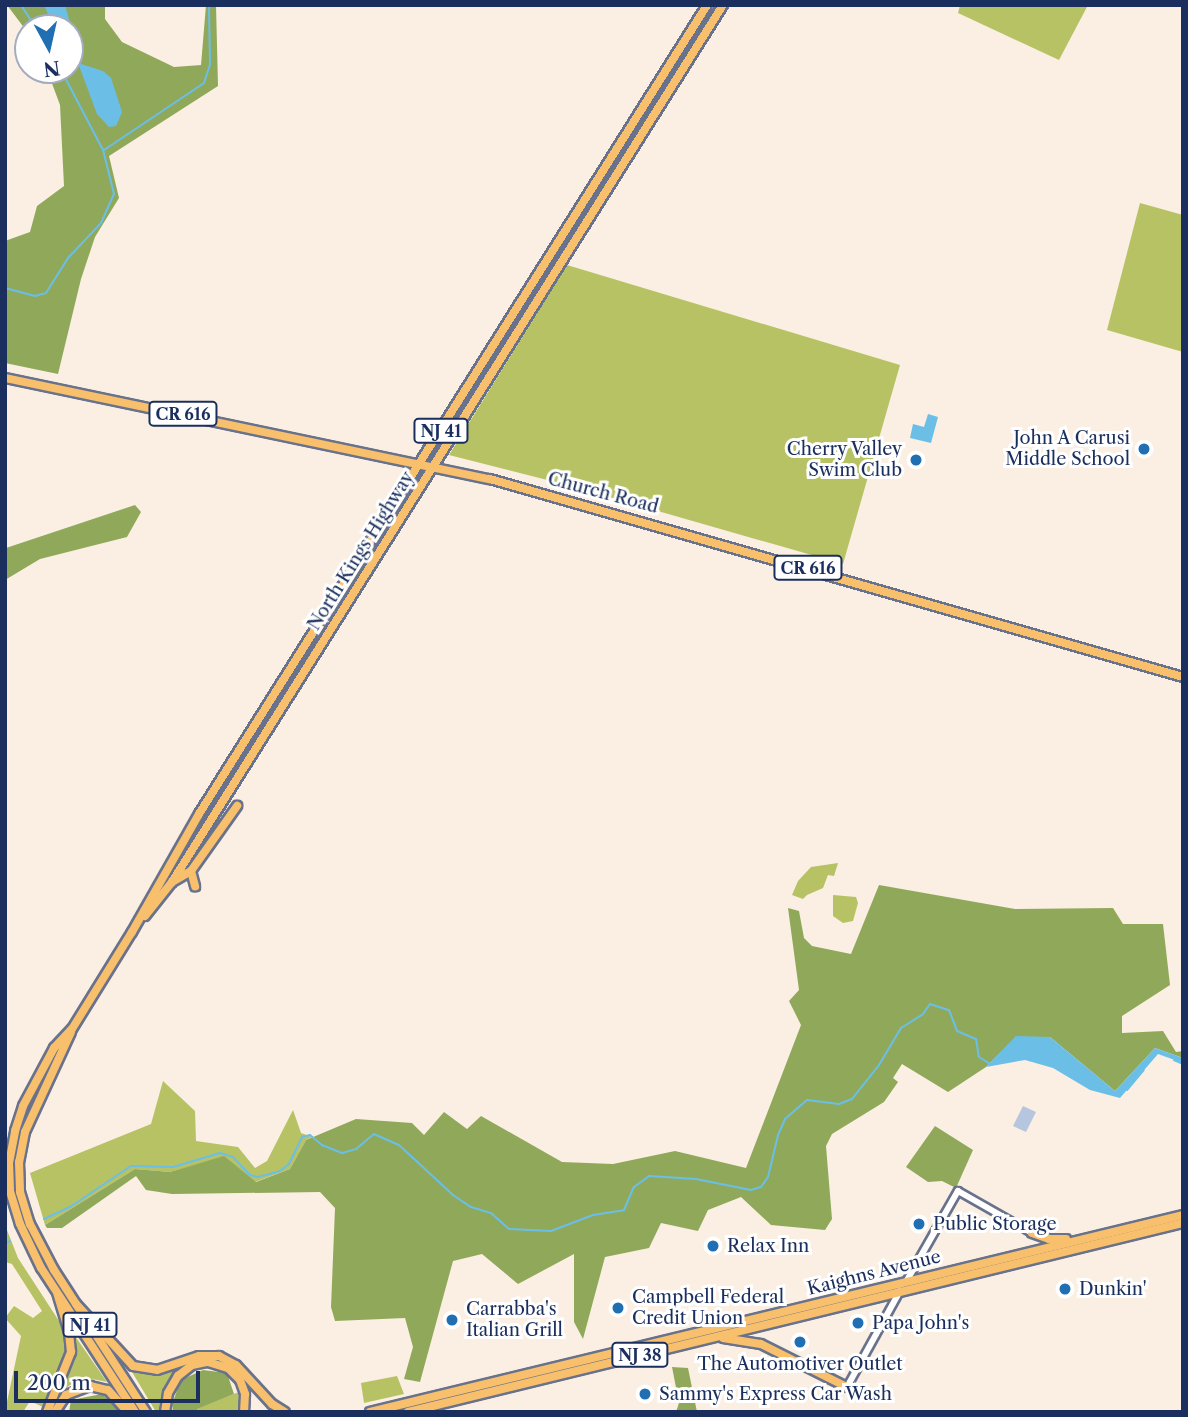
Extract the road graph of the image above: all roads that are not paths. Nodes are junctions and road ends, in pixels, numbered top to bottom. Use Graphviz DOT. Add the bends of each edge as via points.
graph roads {
  1 [pos="707,5"];
  2 [pos="723,5"];
  3 [pos="5,378"];
  4 [pos="420,464"];
  5 [pos="432,467"];
  6 [pos="1183,677"];
  7 [pos="237,806"];
  8 [pos="191,871"];
  9 [pos="172,882"];
  10 [pos="195,887"];
  11 [pos="132,932"];
  12 [pos="72,1029"];
  13 [pos="8,1158"];
  14 [pos="7,1185"];
  15 [pos="9,1200"];
  16 [pos="1183,1215"];
  17 [pos="1183,1223"];
  18 [pos="1032,1233"];
  19 [pos="1094,1236"];
  20 [pos="906,1281"];
  21 [pos="900,1291"];
  22 [pos="58,1295"];
  23 [pos="76,1304"];
  24 [pos="713,1337"];
  25 [pos="847,1387"];
  26 [pos="47,1412"];
  27 [pos="54,1412"];
  28 [pos="128,1412"];
  29 [pos="135,1412"];
  30 [pos="146,1412"];
  31 [pos="165,1412"];
  32 [pos="244,1412"];
  33 [pos="285,1412"];
  34 [pos="370,1412"];
  35 [pos="408,1412"];
  1 -- 4 [label="main road, North Kings Highway / NJ 41"];
  2 -- 5 [label="main road, North Kings Highway / NJ 41"];
  3 -- 4 [label="main road, Church Road / CR 616"];
  4 -- 5 [label="main road, Church Road / CR 616"];
  4 -- 11 [label="main road, North Kings Highway / NJ 41" via="199,814"];
  5 -- 6 [label="main road, Church Road / CR 616" via="620,514"];
  5 -- 9 [label="main road, North Kings Highway / NJ 41"];
  7 -- 8 [label="main road"];
  8 -- 9 [label="main road"];
  8 -- 10 [label="main road"];
  9 -- 11 [label="main road, North Kings Highway / NJ 41"];
  11 -- 12 [label="main road, North Kings Highway / NJ 41"];
  12 -- 13 [label="main road, North Kings Highway / NJ 41" via="54,1048 30,1091"];
  12 -- 23 [label="main road, North Kings Highway / NJ 41" via="28,1124 20,1152 20,1192 36,1236"];
  13 -- 14 [label="main road, North Kings Highway / NJ 41"];
  14 -- 15 [label="main road, North Kings Highway / NJ 41"];
  15 -- 22 [label="main road, North Kings Highway / NJ 41"];
  16 -- 19 [label="main road, Kaighns Avenue / NJ 38"];
  17 -- 21 [label="main road, Kaighns Avenue / NJ 38"];
  18 -- 19 [label="main road" via="1054,1239"];
  18 -- 20 [label="street" via="958,1191"];
  19 -- 20 [label="main road, Kaighns Avenue / NJ 38"];
  20 -- 21 [label="street"];
  20 -- 34 [label="main road, Kaighns Avenue / NJ 38"];
  21 -- 24 [label="main road, Kaighns Avenue / NJ 38"];
  21 -- 25 [label="street"];
  22 -- 26 [label="main road" via="71,1352"];
  22 -- 29 [label="main road, NJ 41"];
  23 -- 30 [label="main road, NJ 41"];
  23 -- 33 [label="main road" via="133,1366 157,1370 199,1356 219,1356"];
  24 -- 25 [label="main road" via="755,1342"];
  24 -- 35 [label="main road, Kaighns Avenue / NJ 38"];
  27 -- 28 [label="main road" via="70,1392 90,1386 108,1390"];
  31 -- 32 [label="main road" via="168,1393 178,1376 192,1365 208,1362 228,1367 240,1380"];
}
